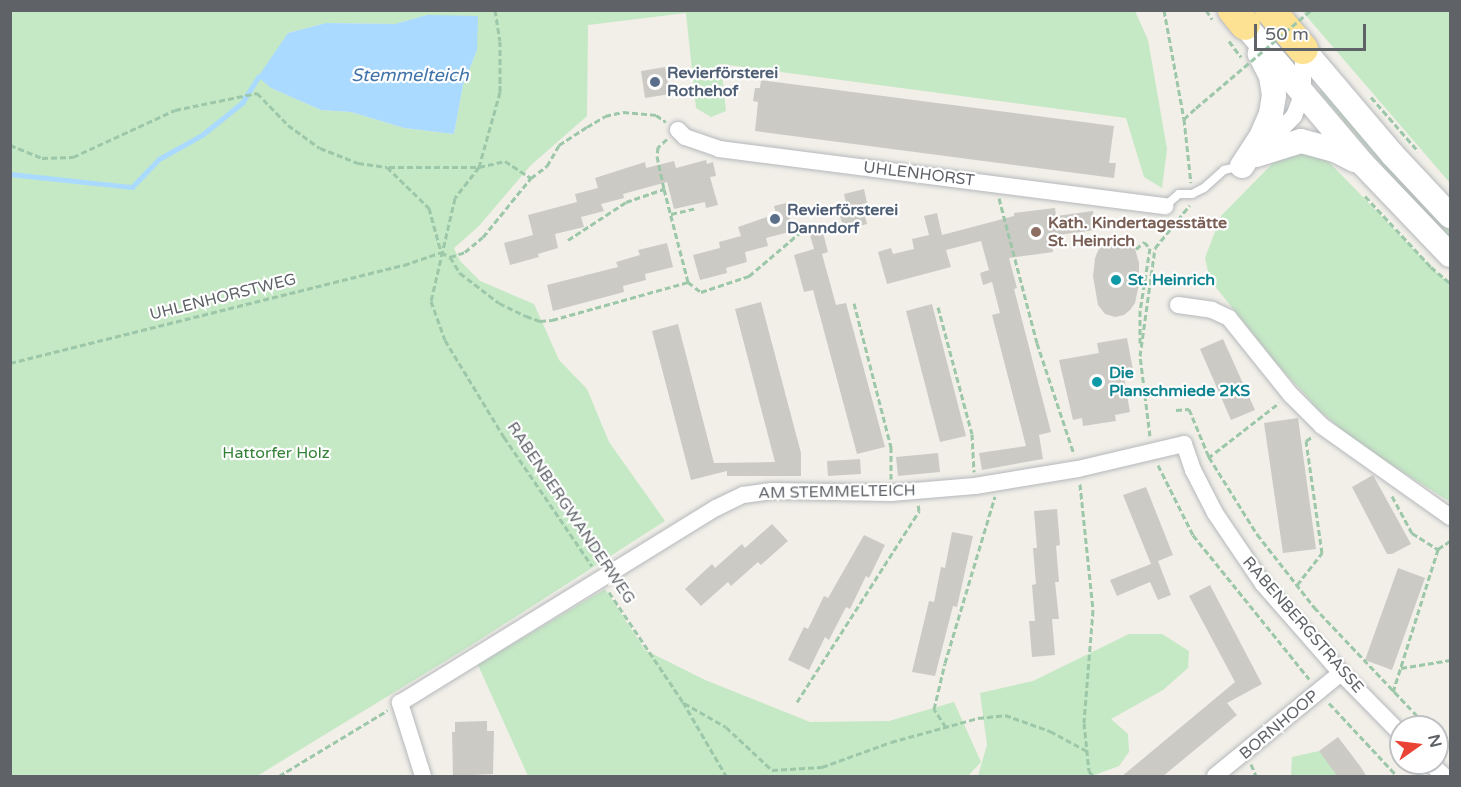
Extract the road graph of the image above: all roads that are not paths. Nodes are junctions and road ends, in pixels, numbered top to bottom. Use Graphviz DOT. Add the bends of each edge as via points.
graph roads {
  1 [pos="1270,10"];
  2 [pos="1239,18"];
  3 [pos="1303,49"];
  4 [pos="1303,93"];
  5 [pos="678,130"];
  6 [pos="1249,161"];
  7 [pos="1362,163"];
  8 [pos="1165,206"];
  9 [pos="1450,216"];
  10 [pos="1450,255"];
  11 [pos="1178,305"];
  12 [pos="1184,444"];
  13 [pos="1450,517"];
  14 [pos="1341,673"];
  15 [pos="1389,722"];
  16 [pos="423,777"];
  17 [pos="1215,777"];
  1 -- 3 [label="highway"];
  2 -- 4 [label="main road"];
  2 -- 6 [label="main road" via="1271,76 1274,95 1271,114"];
  3 -- 4 [label="street"];
  3 -- 9 [label="main road"];
  4 -- 6 [label="street" via="1294,116"];
  4 -- 7 [label="main road"];
  5 -- 8 [label="street, UHLENHORST" via="684,137 719,149"];
  6 -- 7 [label="main road" via="1301,141 1335,150"];
  6 -- 8 [label="lane" via="1224,170 1192,194 1179,194"];
  7 -- 10 [label="main road"];
  11 -- 13 [label="street" via="1212,310 1229,318 1291,395 1325,429"];
  12 -- 14 [label="street, RABENBERGSTRASSE" via="1215,513 1263,584"];
  12 -- 16 [label="street, AM STEMMELTEICH" via="1078,470 975,486 891,493 772,491 743,495 400,703"];
  14 -- 15 [label="street, RABENBERGSTRASSE"];
  14 -- 17 [label="street, BORNHOOP"];
}
